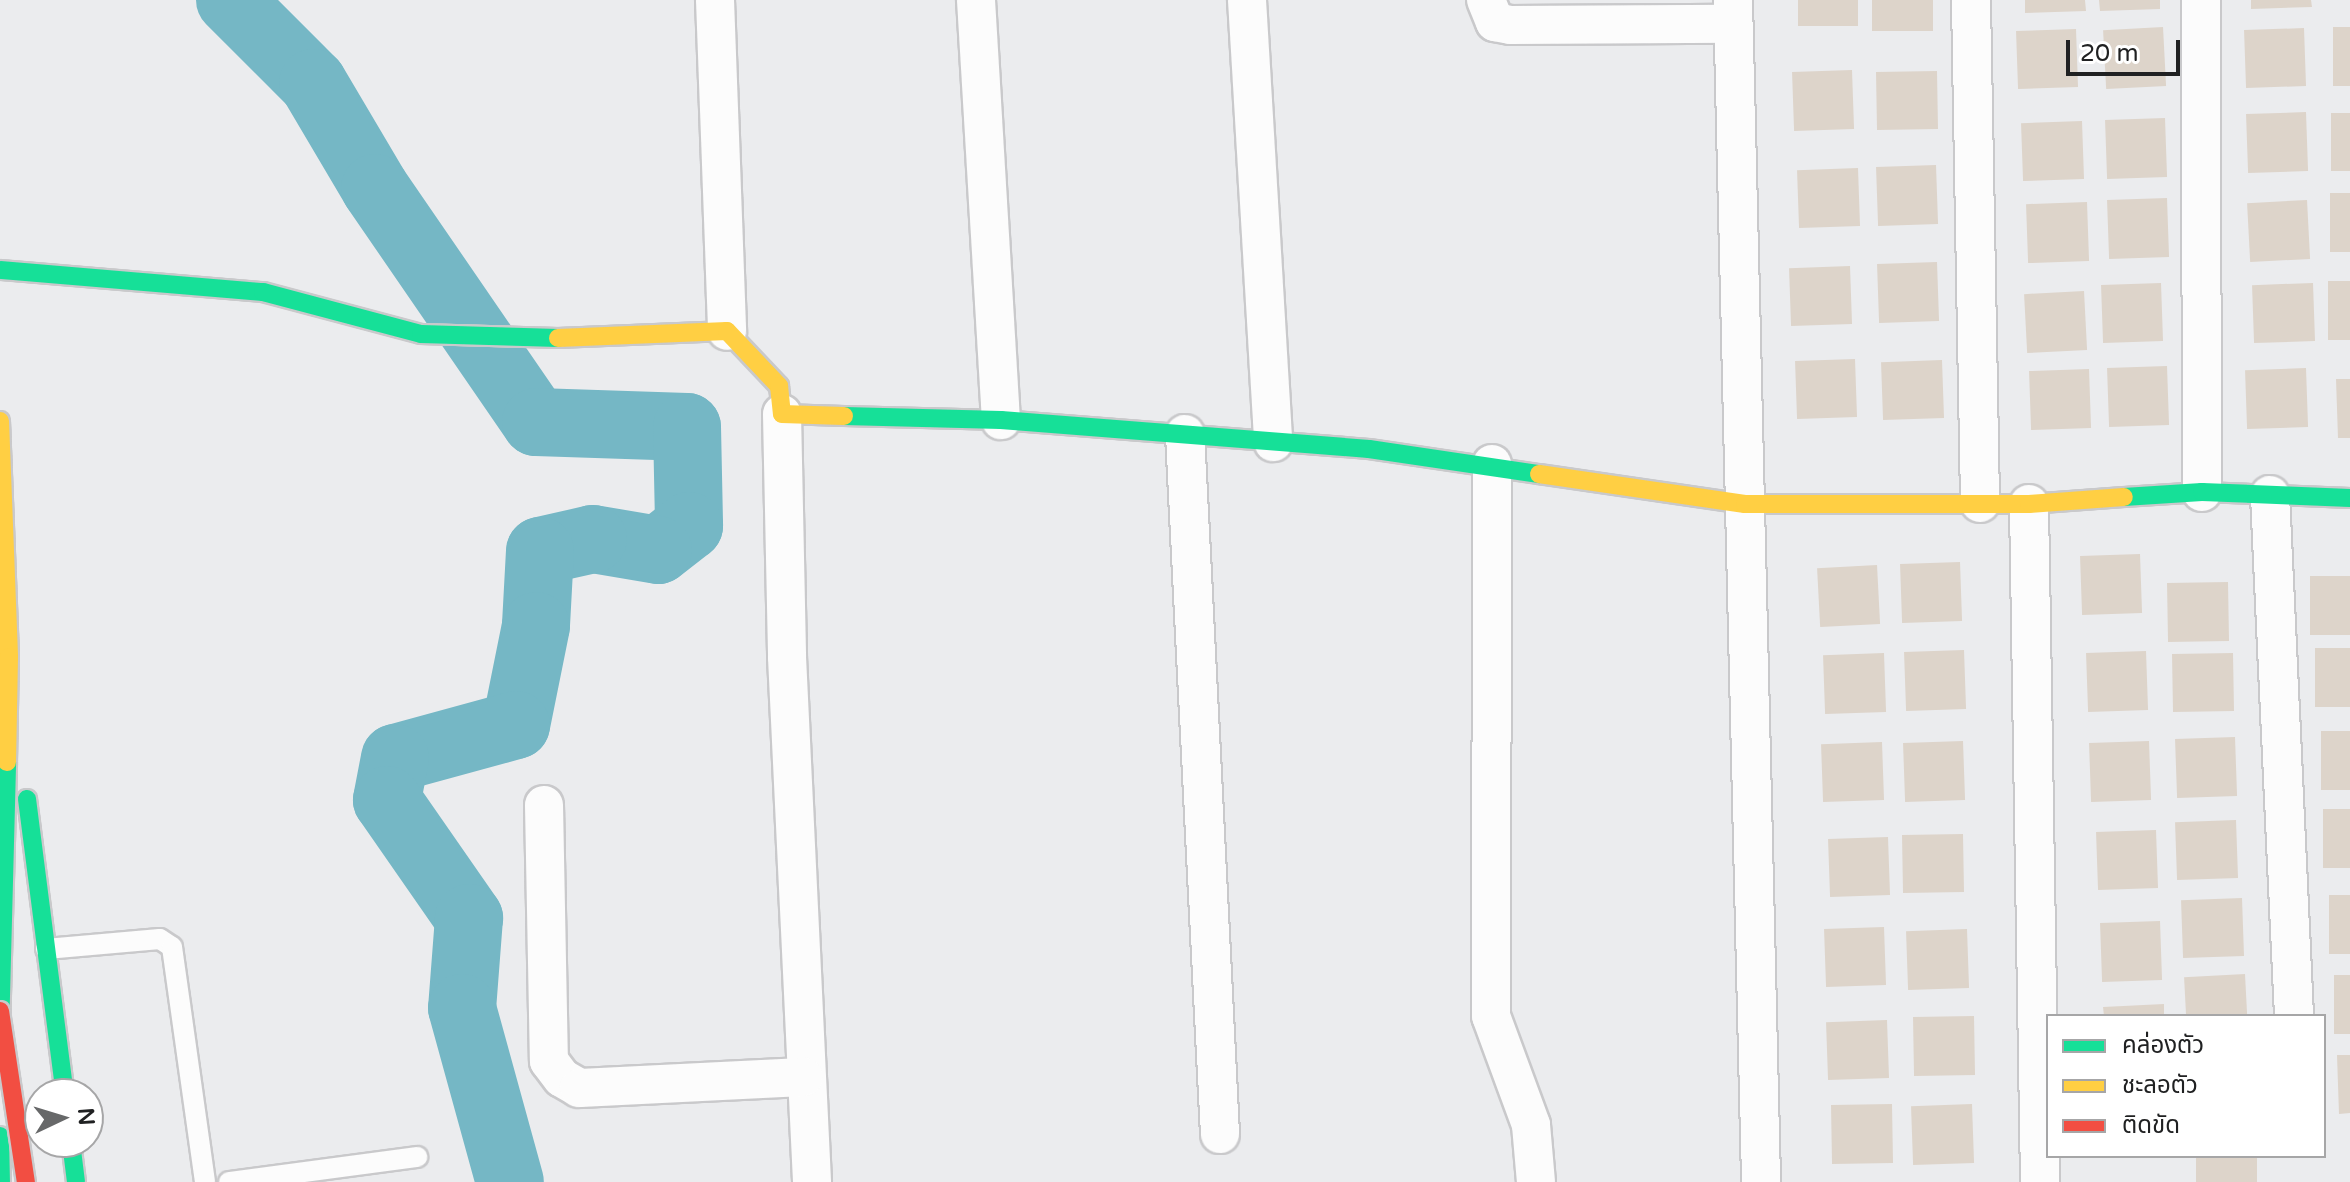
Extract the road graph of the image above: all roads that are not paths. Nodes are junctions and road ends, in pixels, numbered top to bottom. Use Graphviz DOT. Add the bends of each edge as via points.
graph roads {
  1 [pos="715,0"];
  2 [pos="976,0"];
  3 [pos="1247,0"];
  4 [pos="1486,0"];
  5 [pos="1971,0"];
  6 [pos="2201,0"];
  7 [pos="1733,12"];
  8 [pos="0,270"];
  9 [pos="727,331"];
  10 [pos="782,414"];
  11 [pos="1001,420"];
  12 [pos="0,421"];
  13 [pos="1185,434"];
  14 [pos="1273,442"];
  15 [pos="1492,464"];
  16 [pos="2202,492"];
  17 [pos="2270,495"];
  18 [pos="2350,498"];
  19 [pos="1980,503"];
  20 [pos="1745,504"];
  21 [pos="2029,504"];
  22 [pos="9,657"];
  23 [pos="544,805"];
  24 [pos="46,949"];
  25 [pos="0,1011"];
  26 [pos="2294,1014"];
  27 [pos="0,1034"];
  28 [pos="47,1075"];
  29 [pos="804,1077"];
  30 [pos="0,1078"];
  31 [pos="50,1078"];
  32 [pos="1220,1134"];
  33 [pos="0,1136"];
  34 [pos="417,1157"];
  35 [pos="73,1158"];
  36 [pos="1,1182"];
  37 [pos="26,1182"];
  38 [pos="76,1182"];
  39 [pos="205,1182"];
  40 [pos="229,1182"];
  41 [pos="812,1182"];
  42 [pos="1536,1182"];
  43 [pos="1761,1182"];
  44 [pos="2040,1182"];
  1 -- 9 [label="street"];
  2 -- 11 [label="street"];
  3 -- 14 [label="street"];
  4 -- 7 [label="street" via="1495,22 1510,25"];
  5 -- 19 [label="street"];
  6 -- 16 [label="street"];
  7 -- 20 [label="street"];
  8 -- 9 [label="street" via="263,292 421,334 531,339"];
  9 -- 10 [label="street" via="779,386"];
  10 -- 11 [label="street"];
  10 -- 29 [label="street"];
  11 -- 13 [label="street"];
  12 -- 22 [label="street"];
  13 -- 14 [label="street"];
  13 -- 32 [label="street"];
  14 -- 15 [label="street"];
  15 -- 20 [label="street"];
  15 -- 42 [label="street" via="1491,1016 1531,1125"];
  16 -- 17 [label="street"];
  16 -- 21 [label="street"];
  17 -- 18 [label="street"];
  17 -- 26 [label="street"];
  19 -- 20 [label="street"];
  19 -- 21 [label="street"];
  20 -- 43 [label="street"];
  21 -- 44 [label="street"];
  22 -- 24 [label="street"];
  22 -- 27 [label="street"];
  23 -- 29 [label="street" via="549,1061 562,1078 579,1088"];
  24 -- 28 [label="street"];
  24 -- 39 [label="lane" via="160,939 172,947"];
  25 -- 37 [label="street, bridge"];
  28 -- 30 [label="street"];
  28 -- 31 [label="street"];
  29 -- 41 [label="street"];
  33 -- 36 [label="street"];
  34 -- 40 [label="lane"];
  35 -- 38 [label="street"];
}
